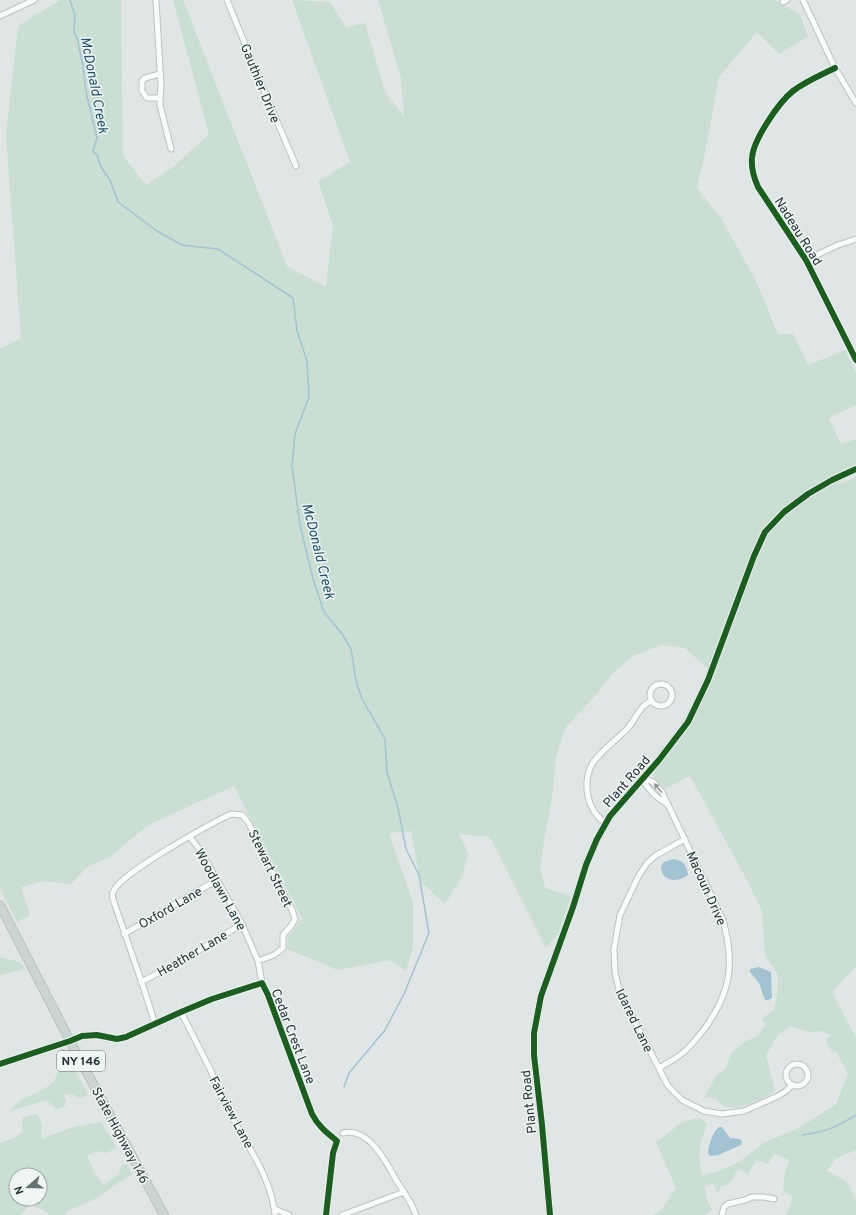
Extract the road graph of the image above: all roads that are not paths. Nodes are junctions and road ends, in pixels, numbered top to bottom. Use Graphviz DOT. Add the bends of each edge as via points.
graph roads {
  1 [pos="156,0"];
  2 [pos="227,0"];
  3 [pos="803,0"];
  4 [pos="30,1"];
  5 [pos="0,16"];
  6 [pos="835,68"];
  7 [pos="160,74"];
  8 [pos="160,98"];
  9 [pos="856,103"];
  10 [pos="171,149"];
  11 [pos="296,166"];
  12 [pos="856,239"];
  13 [pos="806,260"];
  14 [pos="856,360"];
  15 [pos="856,469"];
  16 [pos="652,701"];
  17 [pos="642,778"];
  18 [pos="668,805"];
  19 [pos="606,824"];
  20 [pos="190,836"];
  21 [pos="685,840"];
  22 [pos="217,880"];
  23 [pos="0,905"];
  24 [pos="242,924"];
  25 [pos="124,934"];
  26 [pos="258,961"];
  27 [pos="142,982"];
  28 [pos="262,983"];
  29 [pos="181,1012"];
  30 [pos="155,1024"];
  31 [pos="70,1041"];
  32 [pos="0,1064"];
  33 [pos="659,1068"];
  34 [pos="792,1085"];
  35 [pos="344,1133"];
  36 [pos="404,1192"];
  37 [pos="774,1199"];
  38 [pos="275,1212"];
  39 [pos="164,1215"];
  40 [pos="289,1215"];
  41 [pos="326,1215"];
  42 [pos="342,1215"];
  43 [pos="416,1215"];
  44 [pos="550,1215"];
  45 [pos="722,1215"];
  1 -- 7 [label="street"];
  2 -- 11 [label="street, Gauthier Drive"];
  3 -- 6 [label="street"];
  4 -- 5 [label="street"];
  6 -- 9 [label="street"];
  6 -- 13 [label="street, Nadeau Road" via="791,92 761,134 752,158 753,176 758,187"];
  7 -- 8 [label="street"];
  7 -- 8 [label="street" via="145,78 141,85 147,98"];
  8 -- 10 [label="street"];
  12 -- 13 [label="street"];
  13 -- 14 [label="street, Nadeau Road"];
  15 -- 17 [label="street, Plant Road" via="808,494 784,512 766,532 754,556 708,680 688,722"];
  16 -- 16 [label="street" via="650,694 656,685 664,684 670,688 673,695 668,704 658,706"];
  16 -- 19 [label="street" via="643,705 635,719 601,751 591,766 586,788 588,799 596,815"];
  17 -- 18 [label="street, Macoun Drive" via="646,787"];
  18 -- 17 [label="street, Macoun Drive, one-way" via="662,792 653,782"];
  17 -- 19 [label="street, Plant Road"];
  18 -- 21 [label="street, Macoun Drive"];
  19 -- 44 [label="street, Plant Road" via="586,865 541,996 534,1033"];
  20 -- 22 [label="street, Woodlawn Lane"];
  20 -- 25 [label="street, Woodlawn Lane" via="148,862 114,890 113,897"];
  20 -- 26 [label="street, Stewart Street" via="231,814 242,815 248,822 292,910 294,919 283,935 283,948 274,955"];
  21 -- 33 [label="street, Macoun Drive" via="724,920 729,941 730,966 725,992 715,1014 695,1042 681,1055"];
  21 -- 33 [label="street, Idared Lane" via="655,856 638,877 620,914 614,949 619,990"];
  22 -- 24 [label="street, Woodlawn Lane"];
  22 -- 25 [label="street, Oxford Lane"];
  23 -- 31 [label="main road, State Highway 146 / NY 146"];
  24 -- 26 [label="street, Woodlawn Lane"];
  24 -- 27 [label="street, Heather Lane"];
  25 -- 27 [label="street, Woodlawn Lane"];
  26 -- 28 [label="street, Woodlawn Lane"];
  27 -- 30 [label="street, Woodlawn Lane"];
  28 -- 29 [label="street, Cedar Crest Lane"];
  28 -- 41 [label="street, Cedar Crest Lane" via="312,1114 316,1122 337,1141 333,1153"];
  29 -- 30 [label="street, Cedar Crest Lane"];
  29 -- 38 [label="street, Fairview Lane" via="226,1106 261,1168"];
  30 -- 31 [label="street, Cedar Crest Lane" via="126,1038 97,1035 82,1036"];
  31 -- 32 [label="street, Cedar Crest Lane"];
  31 -- 39 [label="main road, State Highway 146 / NY 146"];
  33 -- 34 [label="street, Idared Lane" via="668,1086 682,1100 704,1111 722,1114 744,1111 778,1096"];
  34 -- 34 [label="street, Idared Lane" via="799,1086 805,1082 808,1075 799,1064 792,1065 787,1070 786,1077"];
  35 -- 36 [label="street" via="356,1132 369,1140 384,1158"];
  36 -- 42 [label="street"];
  36 -- 43 [label="street"];
  37 -- 45 [label="street" via="758,1196 728,1204 724,1207"];
  38 -- 40 [label="street"];
}
